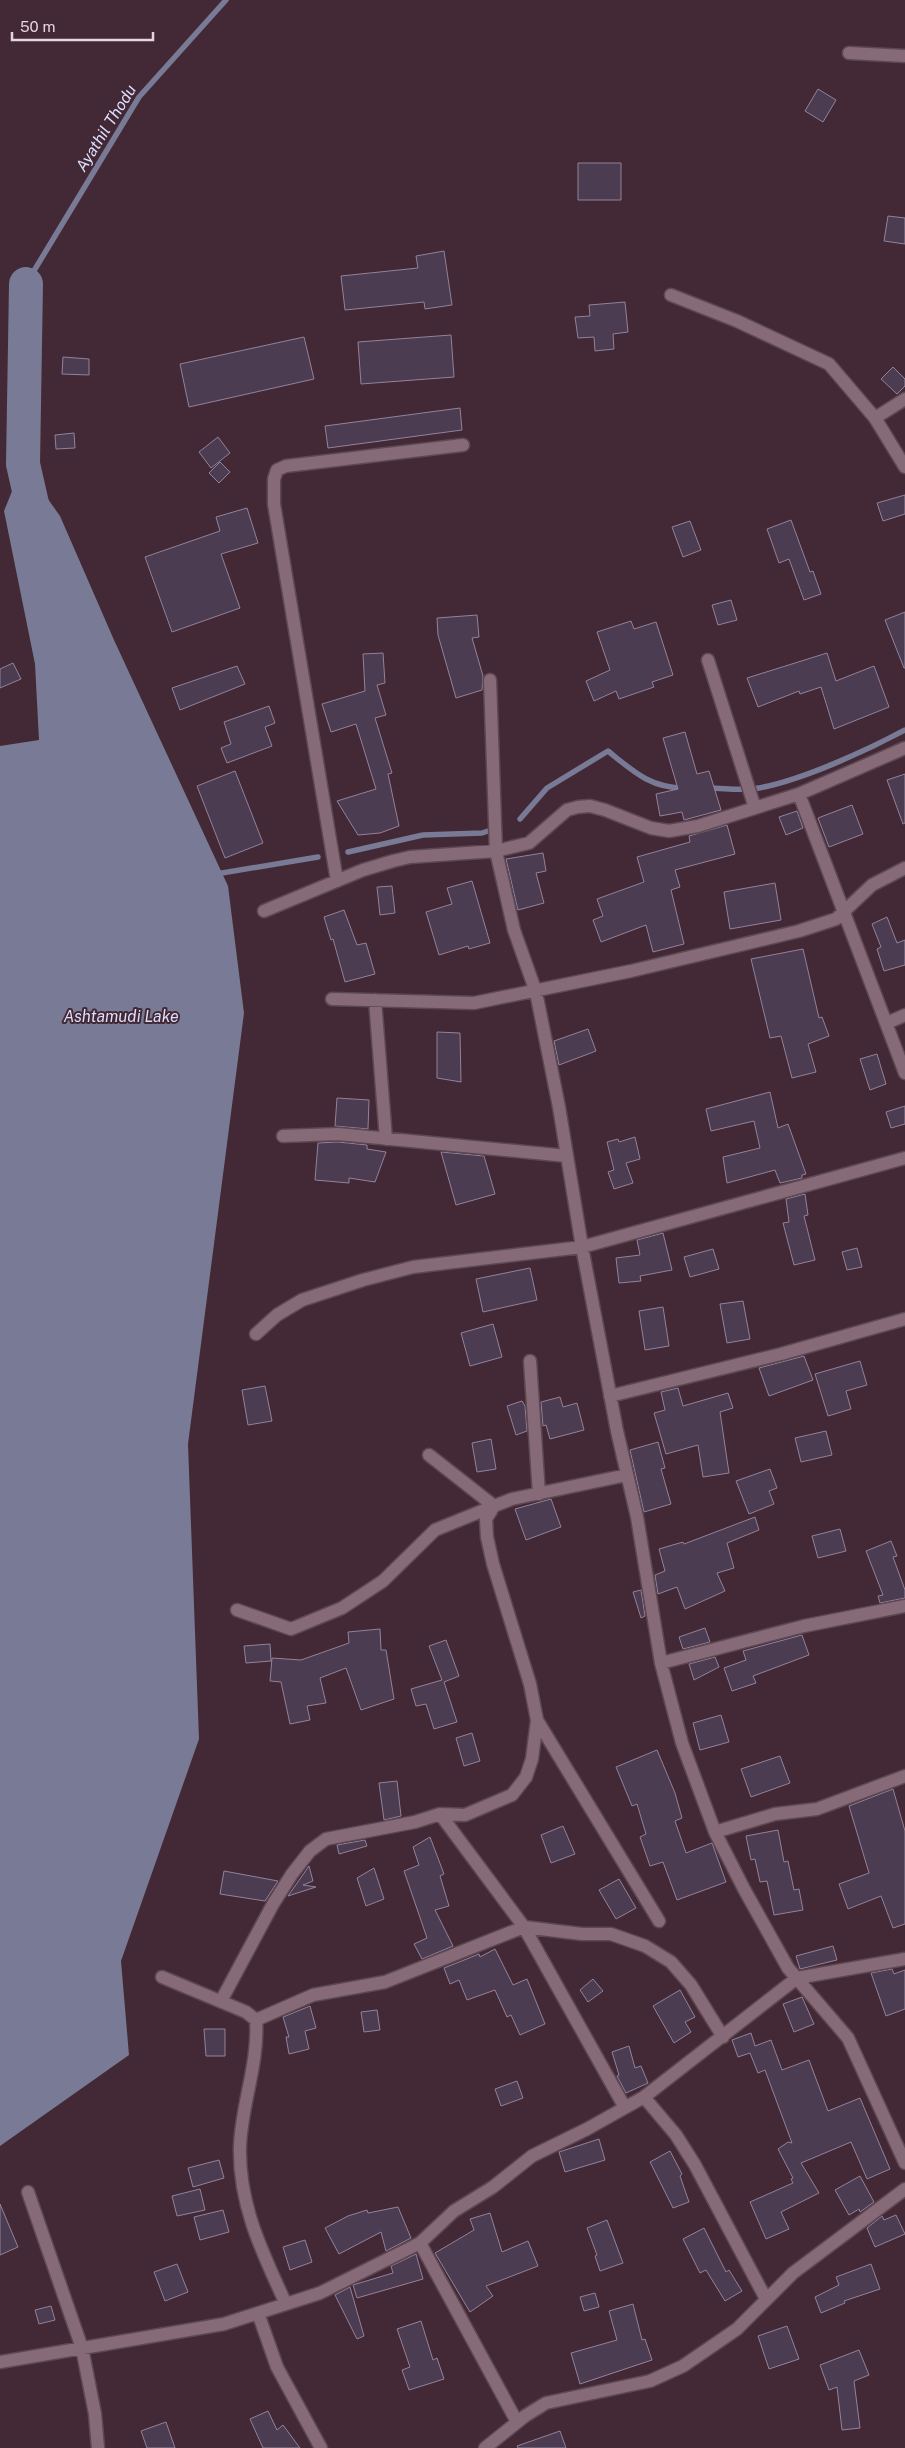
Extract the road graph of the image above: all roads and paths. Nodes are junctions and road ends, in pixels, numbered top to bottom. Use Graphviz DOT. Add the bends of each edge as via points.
graph roads {
  1 [pos="849,53"];
  2 [pos="905,56"];
  3 [pos="671,295"];
  4 [pos="905,399"];
  5 [pos="875,418"];
  6 [pos="463,446"];
  7 [pos="905,467"];
  8 [pos="708,660"];
  9 [pos="490,680"];
  10 [pos="905,748"];
  11 [pos="799,794"];
  12 [pos="756,808"];
  13 [pos="496,851"];
  14 [pos="905,868"];
  15 [pos="337,881"];
  16 [pos="844,909"];
  17 [pos="264,911"];
  18 [pos="536,992"];
  19 [pos="332,998"];
  20 [pos="374,1000"];
  21 [pos="905,1015"];
  22 [pos="887,1023"];
  23 [pos="905,1074"];
  24 [pos="283,1136"];
  25 [pos="386,1138"];
  26 [pos="567,1156"];
  27 [pos="905,1158"];
  28 [pos="582,1247"];
  29 [pos="905,1319"];
  30 [pos="256,1334"];
  31 [pos="530,1361"];
  32 [pos="610,1396"];
  33 [pos="429,1455"];
  34 [pos="627,1475"];
  35 [pos="539,1494"];
  36 [pos="494,1506"];
  37 [pos="905,1606"];
  38 [pos="237,1610"];
  39 [pos="661,1664"];
  40 [pos="537,1720"];
  41 [pos="905,1776"];
  42 [pos="440,1814"];
  43 [pos="715,1832"];
  44 [pos="659,1921"];
  45 [pos="524,1928"];
  46 [pos="905,1959"];
  47 [pos="162,1977"];
  48 [pos="797,1978"];
  49 [pos="220,2001"];
  50 [pos="256,2020"];
  51 [pos="723,2037"];
  52 [pos="644,2097"];
  53 [pos="624,2106"];
  54 [pos="905,2164"];
  55 [pos="905,2189"];
  56 [pos="28,2192"];
  57 [pos="420,2243"];
  58 [pos="766,2300"];
  59 [pos="286,2304"];
  60 [pos="258,2313"];
  61 [pos="82,2348"];
  62 [pos="0,2362"];
  63 [pos="517,2422"];
  64 [pos="98,2448"];
  65 [pos="321,2448"];
  66 [pos="485,2448"];
  1 -- 2 [label="street"];
  3 -- 5 [label="street" via="737,321 829,364"];
  4 -- 5 [label="street"];
  5 -- 7 [label="street"];
  6 -- 15 [label="street" via="286,466 277,470 274,479 274,504"];
  8 -- 12 [label="street"];
  9 -- 13 [label="street"];
  10 -- 11 [label="street"];
  11 -- 12 [label="street"];
  11 -- 16 [label="street"];
  12 -- 13 [label="street" via="698,826 669,831 651,828 590,806 578,807 567,810 528,843"];
  13 -- 15 [label="street" via="410,857"];
  13 -- 18 [label="street" via="514,930"];
  14 -- 16 [label="street" via="872,885"];
  15 -- 17 [label="street"];
  16 -- 18 [label="street" via="836,919 799,931"];
  16 -- 22 [label="street"];
  18 -- 20 [label="street" via="474,1003"];
  18 -- 26 [label="street"];
  19 -- 20 [label="street"];
  20 -- 25 [label="street"];
  21 -- 22 [label="street"];
  22 -- 23 [label="street"];
  24 -- 25 [label="street" via="338,1134"];
  25 -- 26 [label="street"];
  26 -- 28 [label="street"];
  27 -- 28 [label="street"];
  28 -- 30 [label="street" via="413,1267 363,1280 302,1300 277,1315"];
  28 -- 32 [label="street"];
  29 -- 32 [label="street"];
  31 -- 35 [label="street"];
  32 -- 34 [label="street"];
  33 -- 36 [label="street"];
  34 -- 35 [label="street"];
  34 -- 39 [label="street" via="637,1516"];
  35 -- 36 [label="street"];
  36 -- 38 [label="street" via="435,1530 383,1581 342,1608 291,1629"];
  36 -- 40 [label="street" via="486,1518 487,1537 508,1618 530,1684"];
  37 -- 39 [label="street" via="804,1626"];
  39 -- 43 [label="street" via="682,1743"];
  40 -- 42 [label="street" via="532,1759 526,1777 512,1796 465,1815"];
  40 -- 44 [label="street"];
  41 -- 43 [label="street" via="817,1809 775,1814"];
  42 -- 45 [label="street"];
  42 -- 49 [label="street" via="326,1839 310,1851 273,1904"];
  43 -- 48 [label="street" via="788,1968"];
  45 -- 50 [label="street" via="385,1982 313,1995"];
  45 -- 51 [label="street" via="611,1934 644,1946 671,1962 691,1985"];
  45 -- 53 [label="street"];
  46 -- 48 [label="street"];
  47 -- 49 [label="street"];
  48 -- 51 [label="street"];
  48 -- 54 [label="street" via="848,2038"];
  49 -- 50 [label="street"];
  50 -- 59 [label="street" via="257,2037 240,2144 241,2179 257,2240"];
  51 -- 52 [label="street"];
  52 -- 53 [label="street"];
  52 -- 58 [label="street" via="676,2135 695,2166"];
  53 -- 57 [label="street" via="587,2129 532,2156 493,2187 454,2211"];
  55 -- 58 [label="street" via="793,2273"];
  56 -- 61 [label="street"];
  57 -- 59 [label="street" via="320,2293"];
  57 -- 63 [label="street"];
  58 -- 63 [label="street" via="737,2329 683,2366 650,2381 546,2403"];
  59 -- 60 [label="street"];
  60 -- 61 [label="street" via="224,2324"];
  60 -- 65 [label="street" via="277,2366"];
  61 -- 62 [label="street"];
  61 -- 64 [label="street"];
  63 -- 66 [label="street"];
}
